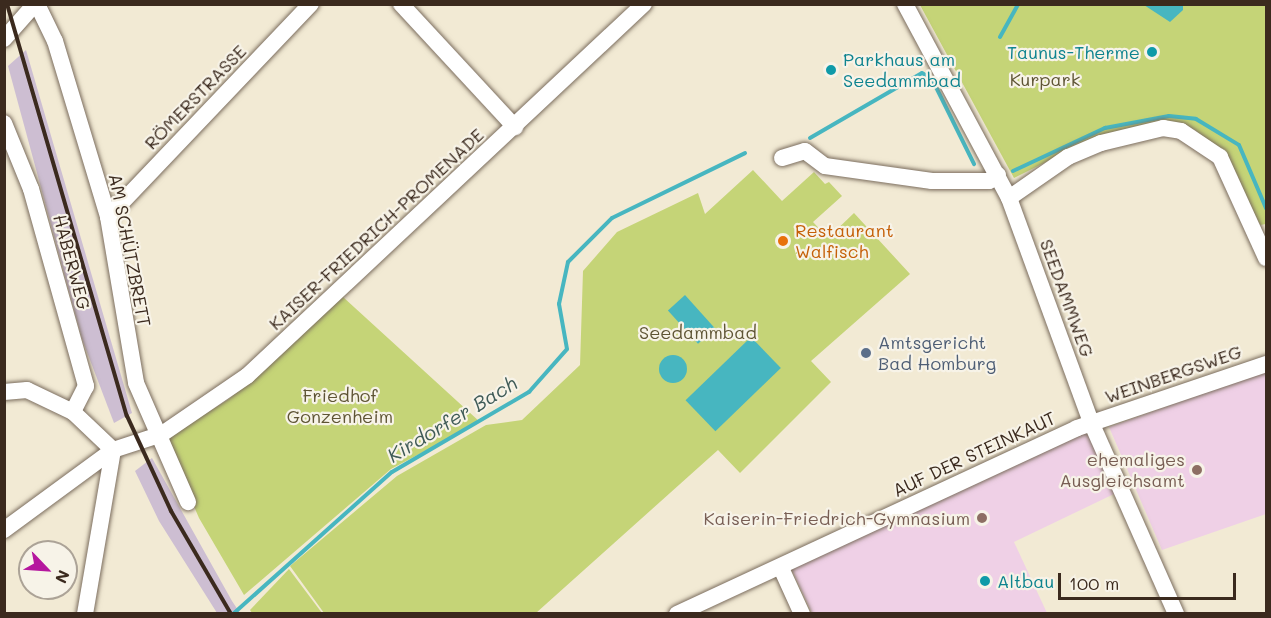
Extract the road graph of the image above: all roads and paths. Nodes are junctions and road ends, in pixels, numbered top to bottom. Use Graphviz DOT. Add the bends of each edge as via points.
graph roads {
  1 [pos="36,4"];
  2 [pos="311,4"];
  3 [pos="401,4"];
  4 [pos="644,4"];
  5 [pos="905,4"];
  6 [pos="4,39"];
  7 [pos="4,123"];
  8 [pos="515,127"];
  9 [pos="782,158"];
  10 [pos="998,175"];
  11 [pos="1009,198"];
  12 [pos="108,217"];
  13 [pos="1266,258"];
  14 [pos="1266,364"];
  15 [pos="4,392"];
  16 [pos="73,412"];
  17 [pos="1091,422"];
  18 [pos="162,434"];
  19 [pos="113,450"];
  20 [pos="188,502"];
  21 [pos="4,530"];
  22 [pos="781,568"];
  23 [pos="85,614"];
  24 [pos="678,614"];
  25 [pos="802,614"];
  26 [pos="1176,614"];
  1 -- 6 [label="street"];
  1 -- 12 [label="street, AM SCHÜTZBRETT" via="55,41"];
  2 -- 12 [label="street, RÖMERSTRASSE"];
  3 -- 8 [label="street"];
  4 -- 8 [label="street, KAISER-FRIEDRICH-PROMENADE"];
  5 -- 10 [label="street, SEEDAMMWEG"];
  7 -- 16 [label="street, HABERWEG" via="31,189 86,386"];
  8 -- 18 [label="street, KAISER-FRIEDRICH-PROMENADE" via="247,376"];
  9 -- 10 [label="street" via="805,151 825,166 932,181 989,181"];
  10 -- 11 [label="street, SEEDAMMWEG"];
  11 -- 13 [label="street" via="1068,157 1101,143 1163,128 1181,131 1220,157"];
  11 -- 17 [label="street, SEEDAMMWEG"];
  12 -- 18 [label="street, AM SCHÜTZBRETT" via="136,383 150,419"];
  14 -- 17 [label="street, WEINBERGSWEG"];
  15 -- 16 [label="street" via="27,390"];
  16 -- 19 [label="street"];
  17 -- 22 [label="street, AUF DER STEINKAUT"];
  17 -- 26 [label="street, SEEDAMMWEG"];
  18 -- 19 [label="street, KAISER-FRIEDRICH-PROMENADE"];
  18 -- 20 [label="street, AM SCHÜTZBRETT"];
  19 -- 21 [label="street, KAISER-FRIEDRICH-PROMENADE"];
  19 -- 23 [label="street"];
  22 -- 24 [label="street, AUF DER STEINKAUT"];
  22 -- 25 [label="street"];
}
